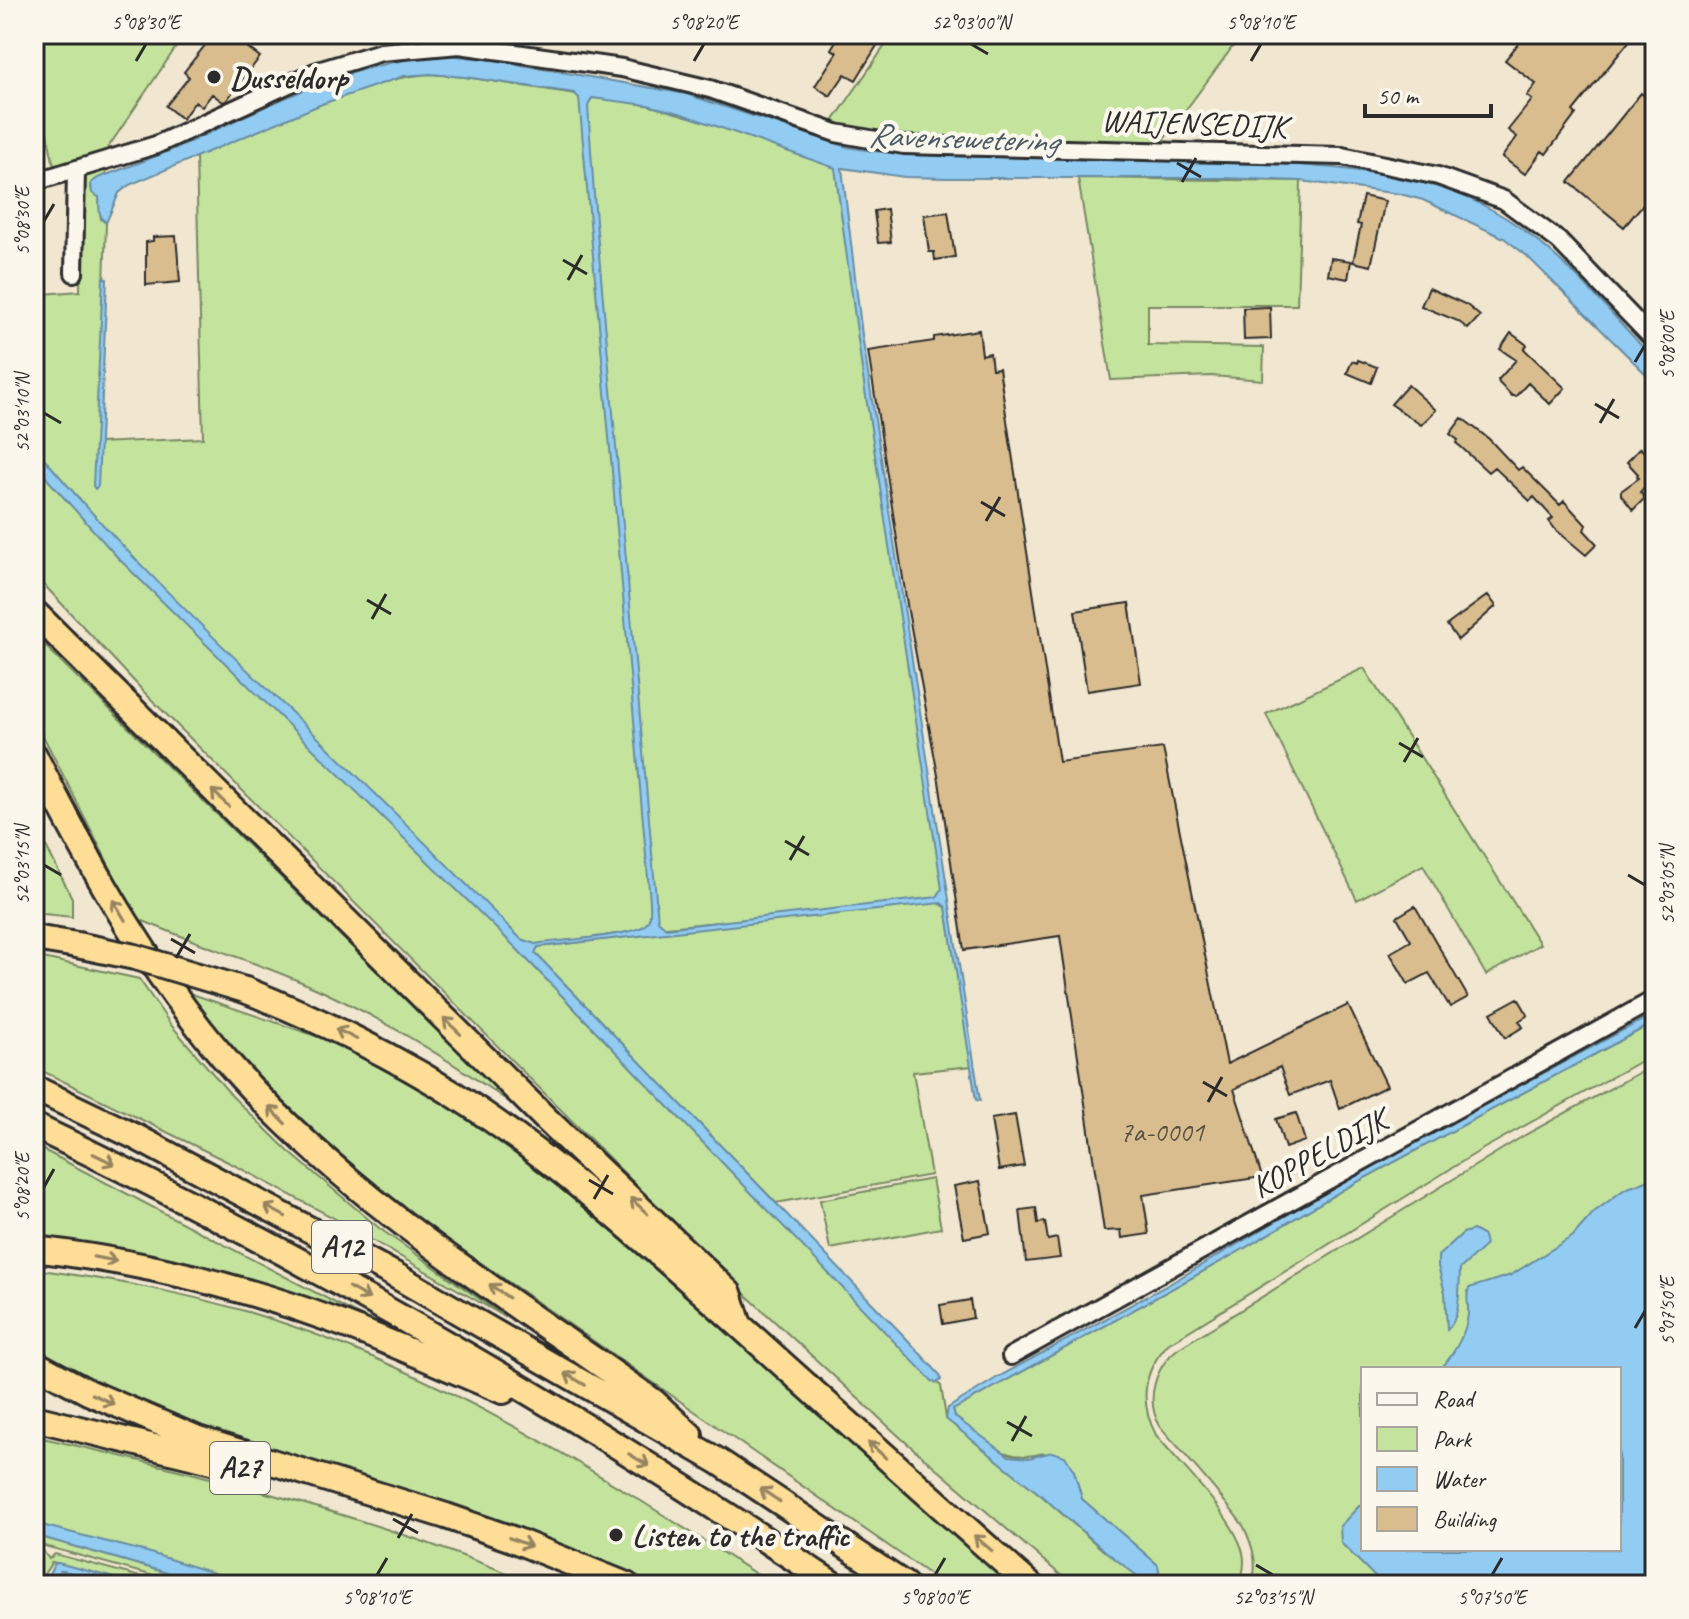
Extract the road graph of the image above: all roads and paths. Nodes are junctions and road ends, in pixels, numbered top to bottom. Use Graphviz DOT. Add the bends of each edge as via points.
graph roads {
  1 [pos="76,171"];
  2 [pos="34,182"];
  3 [pos="74,273"];
  4 [pos="1655,341"];
  5 [pos="34,603"];
  6 [pos="34,612"];
  7 [pos="68,645"];
  8 [pos="34,755"];
  9 [pos="34,938"];
  10 [pos="1655,999"];
  11 [pos="34,1088"];
  12 [pos="34,1126"];
  13 [pos="34,1249"];
  14 [pos="739,1325"];
  15 [pos="1011,1356"];
  16 [pos="34,1363"];
  17 [pos="34,1418"];
  18 [pos="572,1420"];
  19 [pos="718,1461"];
  20 [pos="446,1516"];
  21 [pos="626,1585"];
  22 [pos="834,1585"];
  23 [pos="905,1585"];
  24 [pos="1030,1585"];
  1 -- 2 [label="street, WAIJENSEDIJK"];
  1 -- 3 [label="street"];
  1 -- 4 [label="street, WAIJENSEDIJK" via="156,145 315,72 381,52 459,45 622,68 710,89 836,133 904,145 1342,156 1438,176 1504,200 1559,241"];
  5 -- 7 [label="highway"];
  6 -- 7 [label="highway"];
  14 -- 7 [label="highway, one-way" via="729,1293"];
  19 -- 8 [label="highway, A12, one-way" via="654,1402 388,1211 249,1086 124,919"];
  14 -- 9 [label="highway, one-way, bridge" via="531,1148 384,1053 245,990 135,957"];
  10 -- 15 [label="street, KOPPELDIJK"];
  19 -- 11 [label="highway, A12, one-way" via="393,1274"];
  12 -- 18 [label="highway, A12, one-way" via="362,1294"];
  13 -- 18 [label="highway, one-way" via="121,1261 255,1294"];
  24 -- 14 [label="highway, one-way"];
  16 -- 20 [label="highway, one-way" via="198,1439"];
  17 -- 20 [label="highway, A27" via="278,1477 357,1502"];
  18 -- 22 [label="highway, A12, one-way"];
  23 -- 19 [label="highway, A12, one-way"];
  20 -- 21 [label="highway, one-way"];
}
